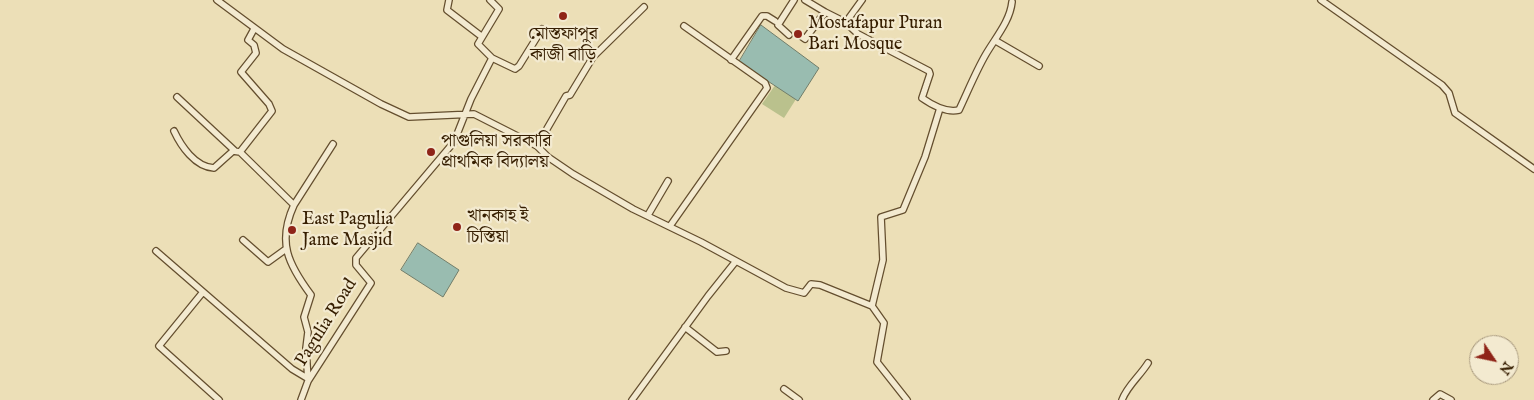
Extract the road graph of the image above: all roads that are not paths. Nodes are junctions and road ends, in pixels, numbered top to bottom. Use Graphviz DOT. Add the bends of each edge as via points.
graph roads {
  1 [pos="217,0"];
  2 [pos="449,0"];
  3 [pos="490,0"];
  4 [pos="794,0"];
  5 [pos="805,0"];
  6 [pos="862,0"];
  7 [pos="1321,0"];
  8 [pos="1011,1"];
  9 [pos="644,7"];
  10 [pos="825,12"];
  11 [pos="776,21"];
  12 [pos="846,22"];
  13 [pos="684,26"];
  14 [pos="254,29"];
  15 [pos="542,29"];
  16 [pos="798,34"];
  17 [pos="789,35"];
  18 [pos="481,36"];
  19 [pos="996,41"];
  20 [pos="492,58"];
  21 [pos="731,60"];
  22 [pos="1039,66"];
  23 [pos="177,97"];
  24 [pos="940,108"];
  25 [pos="466,113"];
  26 [pos="174,130"];
  27 [pos="333,144"];
  28 [pos="537,146"];
  29 [pos="238,151"];
  30 [pos="1534,169"];
  31 [pos="668,181"];
  32 [pos="294,205"];
  33 [pos="648,216"];
  34 [pos="670,226"];
  35 [pos="243,240"];
  36 [pos="286,249"];
  37 [pos="156,251"];
  38 [pos="736,261"];
  39 [pos="202,292"];
  40 [pos="872,306"];
  41 [pos="684,327"];
  42 [pos="726,351"];
  43 [pos="1148,363"];
  44 [pos="307,379"];
  45 [pos="784,389"];
  46 [pos="219,400"];
  47 [pos="300,400"];
  48 [pos="632,400"];
  49 [pos="799,400"];
  50 [pos="907,400"];
  51 [pos="1122,400"];
  52 [pos="1433,400"];
  53 [pos="1451,400"];
  1 -- 14 [label="street"];
  2 -- 18 [label="street" via="448,10"];
  3 -- 18 [label="street" via="499,9"];
  4 -- 17 [label="street" via="778,25"];
  5 -- 10 [label="street"];
  6 -- 12 [label="street"];
  7 -- 30 [label="street" via="1442,85 1449,93 1455,113"];
  8 -- 19 [label="street" via="1011,10"];
  9 -- 28 [label="street" via="593,57"];
  10 -- 12 [label="street"];
  10 -- 16 [label="street" via="805,39"];
  11 -- 21 [label="street" via="762,16"];
  12 -- 24 [label="street" via="858,34 930,72 922,98"];
  13 -- 21 [label="street"];
  14 -- 25 [label="street" via="283,49 409,117 432,118"];
  14 -- 29 [label="street" via="248,40 256,53 241,72 272,111"];
  15 -- 20 [label="street" via="514,69"];
  18 -- 20 [label="street" via="478,44"];
  19 -- 22 [label="street"];
  19 -- 24 [label="street" via="987,52 959,110"];
  20 -- 25 [label="street"];
  21 -- 34 [label="street" via="765,83 767,88"];
  23 -- 29 [label="street"];
  24 -- 40 [label="street" via="925,157 903,210 881,217 883,260"];
  25 -- 28 [label="street"];
  25 -- 44 [label="street, Pagulia Road" via="454,142 356,258 356,265 371,283"];
  26 -- 29 [label="street" via="181,148 208,168 214,168 226,155"];
  27 -- 32 [label="street, Pagulia Road"];
  28 -- 33 [label="street" via="583,181"];
  29 -- 32 [label="street"];
  31 -- 33 [label="street"];
  32 -- 36 [label="street, Pagulia Road" via="285,228"];
  33 -- 34 [label="street"];
  34 -- 38 [label="street"];
  35 -- 36 [label="street" via="268,262"];
  36 -- 44 [label="street, Pagulia Road" via="292,267 311,295 304,317 308,332"];
  37 -- 39 [label="street"];
  38 -- 40 [label="street" via="786,288 804,293 811,284 820,285"];
  38 -- 41 [label="street"];
  39 -- 44 [label="street"];
  39 -- 46 [label="street" via="159,346"];
  40 -- 50 [label="street" via="884,323 877,362"];
  41 -- 42 [label="street" via="717,352"];
  41 -- 48 [label="street"];
  43 -- 51 [label="street" via="1125,391"];
  44 -- 47 [label="street, Pagulia Road"];
  45 -- 49 [label="street"];
  52 -- 53 [label="street" via="1440,394"];
}
